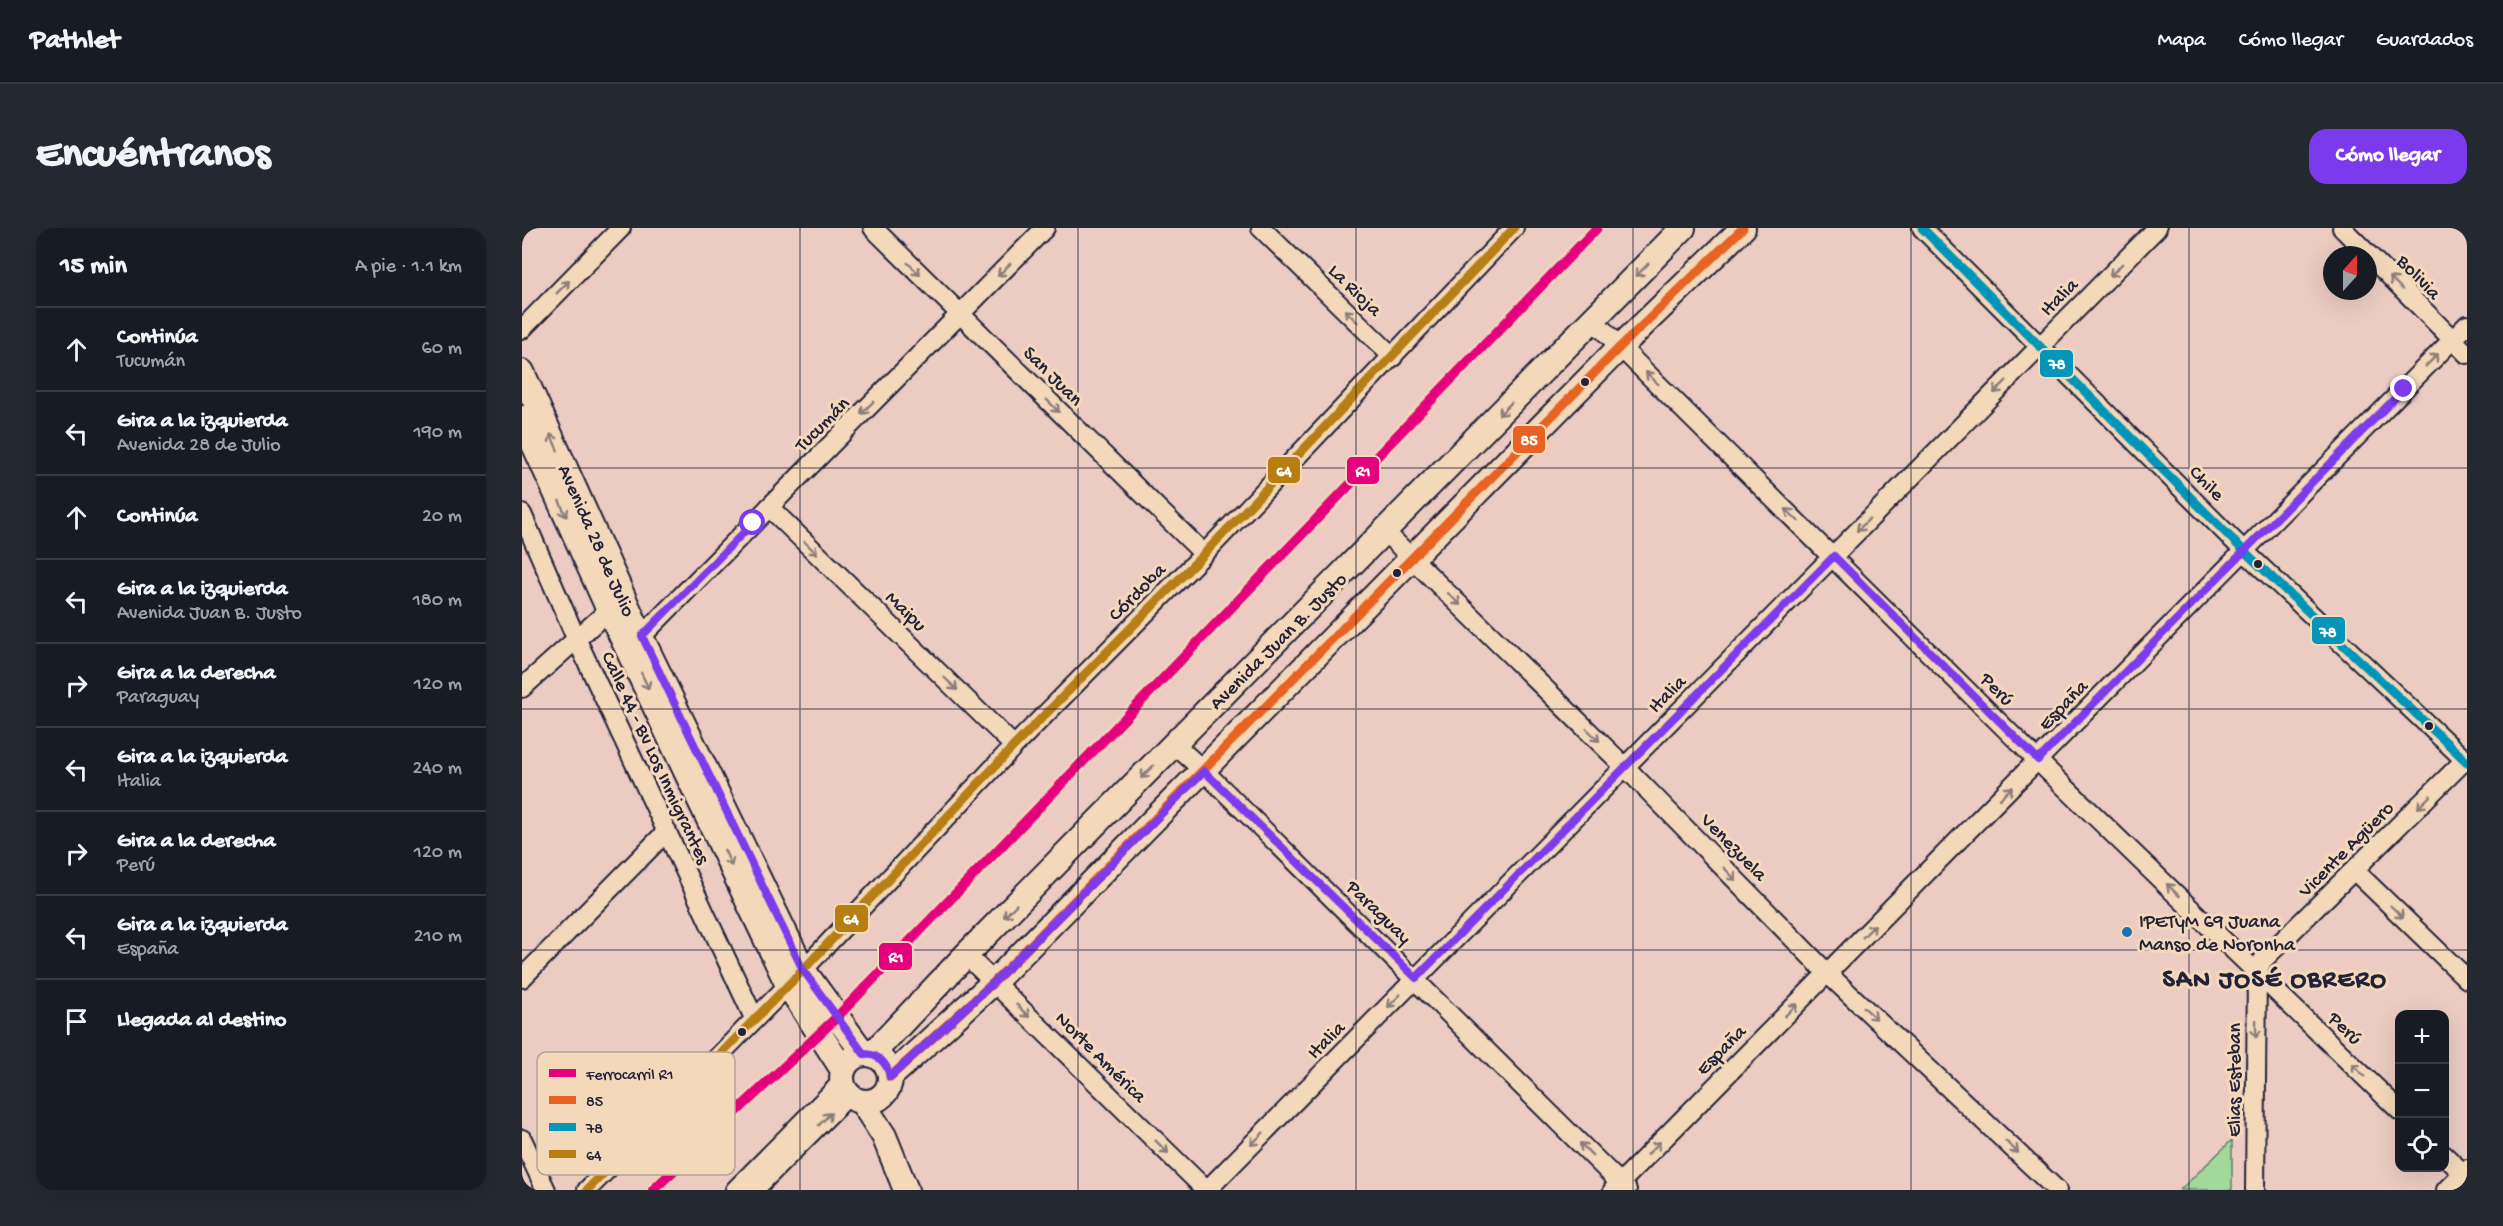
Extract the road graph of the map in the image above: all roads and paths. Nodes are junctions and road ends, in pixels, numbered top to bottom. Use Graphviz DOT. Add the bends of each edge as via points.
graph roads {
  1 [pos="621,228"];
  2 [pos="873,228"];
  3 [pos="1045,228"];
  4 [pos="1261,228"];
  5 [pos="1514,228"];
  6 [pos="1683,228"];
  7 [pos="1743,228"];
  8 [pos="1922,228"];
  9 [pos="2157,228"];
  10 [pos="2342,228"];
  11 [pos="960,314"];
  12 [pos="1593,320"];
  13 [pos="2467,325"];
  14 [pos="522,329"];
  15 [pos="2452,340"];
  16 [pos="2042,345"];
  17 [pos="1620,347"];
  18 [pos="2467,354"];
  19 [pos="1393,357"];
  20 [pos="522,372"];
  21 [pos="522,418"];
  22 [pos="770,507"];
  23 [pos="522,514"];
  24 [pos="1384,531"];
  25 [pos="2244,551"];
  26 [pos="1204,554"];
  27 [pos="1834,556"];
  28 [pos="1412,558"];
  29 [pos="609,610"];
  30 [pos="576,638"];
  31 [pos="635,643"];
  32 [pos="522,688"];
  33 [pos="1174,744"];
  34 [pos="1014,746"];
  35 [pos="2038,760"];
  36 [pos="2466,760"];
  37 [pos="1625,767"];
  38 [pos="1204,771"];
  39 [pos="667,831"];
  40 [pos="2355,871"];
  41 [pos="966,955"];
  42 [pos="2257,970"];
  43 [pos="1827,973"];
  44 [pos="795,977"];
  45 [pos="522,978"];
  46 [pos="1416,978"];
  47 [pos="2467,979"];
  48 [pos="994,982"];
  49 [pos="754,1018"];
  50 [pos="721,1052"];
  51 [pos="868,1054"];
  52 [pos="889,1083"];
  53 [pos="849,1087"];
  54 [pos="2395,1106"];
  55 [pos="884,1136"];
  56 [pos="522,1139"];
  57 [pos="2449,1158"];
  58 [pos="537,1171"];
  59 [pos="2466,1173"];
  60 [pos="539,1175"];
  61 [pos="602,1175"];
  62 [pos="2049,1187"];
  63 [pos="1620,1188"];
  64 [pos="546,1190"];
  65 [pos="587,1190"];
  66 [pos="735,1190"];
  67 [pos="753,1190"];
  68 [pos="906,1190"];
  69 [pos="1206,1190"];
  70 [pos="2255,1190"];
  71 [pos="2446,1190"];
  14 -- 1 [label="street, one-way"];
  2 -- 11 [label="street, San Juan, one-way"];
  3 -- 11 [label="street, Tucumán, one-way"];
  19 -- 4 [label="street, La Rioja, one-way"];
  5 -- 19 [label="street, Córdoba"];
  6 -- 12 [label="main road, Avenida Juan B. Justo, one-way"];
  7 -- 17 [label="main road, Avenida Juan B. Justo"];
  8 -- 16 [label="street, Chile"];
  9 -- 16 [label="street, Italia, one-way"];
  15 -- 10 [label="street, Bolivia, one-way"];
  11 -- 22 [label="street, Tucumán, one-way"];
  11 -- 26 [label="street, San Juan, one-way"];
  12 -- 17 [label="street, Perú"];
  12 -- 24 [label="main road, Avenida Juan B. Justo, one-way"];
  13 -- 15 [label="street, España"];
  15 -- 18 [label="street, Bolivia"];
  25 -- 15 [label="street, España, one-way"];
  16 -- 25 [label="street, Chile"];
  16 -- 27 [label="street, Italia, one-way"];
  27 -- 17 [label="street, Perú, one-way"];
  17 -- 28 [label="main road, Avenida Juan B. Justo"];
  19 -- 26 [label="street, Córdoba"];
  31 -- 20 [label="main road, Avenida 28 de Julio, one-way"];
  21 -- 29 [label="main road, Avenida 28 de Julio, one-way"];
  22 -- 31 [label="street, Tucumán"];
  22 -- 34 [label="street, Maipu, one-way"];
  23 -- 30 [label="street, Calle 44 - Bv Los Inmigrantes"];
  24 -- 28 [label="street, Venezuela"];
  24 -- 33 [label="main road, Avenida Juan B. Justo"];
  25 -- 35 [label="street, España"];
  25 -- 36 [label="street, Chile"];
  26 -- 34 [label="street, Córdoba"];
  27 -- 35 [label="street, Perú"];
  27 -- 37 [label="street, Italia"];
  28 -- 37 [label="street, Venezuela, one-way"];
  28 -- 38 [label="main road, Avenida Juan B. Justo"];
  29 -- 30 [label="street"];
  29 -- 31 [label="main road, Avenida 28 de Julio"];
  30 -- 32 [label="street"];
  30 -- 39 [label="street, Calle 44 - Bv Los Inmigrantes"];
  31 -- 44 [label="main road, Avenida 28 de Julio"];
  33 -- 38 [label="street, Paraguay"];
  33 -- 41 [label="main road, Avenida Juan B. Justo, one-way"];
  34 -- 44 [label="street, Córdoba"];
  42 -- 35 [label="street, Perú, one-way"];
  43 -- 35 [label="street, España, one-way"];
  36 -- 40 [label="street, Vicente Agüero, one-way"];
  37 -- 43 [label="street, Venezuela, one-way"];
  37 -- 46 [label="street, Italia"];
  38 -- 46 [label="street, Paraguay"];
  38 -- 48 [label="main road, Avenida Juan B. Justo"];
  39 -- 45 [label="street"];
  39 -- 49 [label="street, Calle 44 - Bv Los Inmigrantes"];
  40 -- 42 [label="street, Vicente Agüero"];
  40 -- 47 [label="street, one-way"];
  41 -- 48 [label="street, Norte América"];
  41 -- 51 [label="main road, Avenida Juan B. Justo"];
  54 -- 42 [label="street, Perú, one-way"];
  42 -- 70 [label="street, Elias Esteban, one-way"];
  43 -- 62 [label="street, Venezuela, one-way"];
  63 -- 43 [label="street, España, one-way"];
  44 -- 49 [label="street, Córdoba"];
  44 -- 51 [label="main road, Avenida 28 de Julio"];
  44 -- 53 [label="main road, Avenida 28 de Julio"];
  63 -- 46 [label="street, Paraguay, one-way"];
  46 -- 69 [label="street, Italia, one-way"];
  48 -- 52 [label="main road, Avenida Juan B. Justo"];
  48 -- 69 [label="street, Norte América, one-way"];
  49 -- 50 [label="street, Córdoba"];
  51 -- 52 [label="main road" via="885,1063"];
  51 -- 53 [label="main road" via="851,1059"];
  52 -- 53 [label="main road" via="877,1099"];
  52 -- 55 [label="main road"];
  53 -- 55 [label="main road, Avenida 28 de Julio"];
  53 -- 66 [label="street"];
  67 -- 53 [label="street, one-way"];
  55 -- 68 [label="main road, Avenida 28 de Julio"];
  56 -- 58 [label="street"];
  57 -- 59 [label="street"];
  59 -- 71 [label="street"];
  60 -- 64 [label="street"];
  61 -- 65 [label="street, Córdoba"];
}
